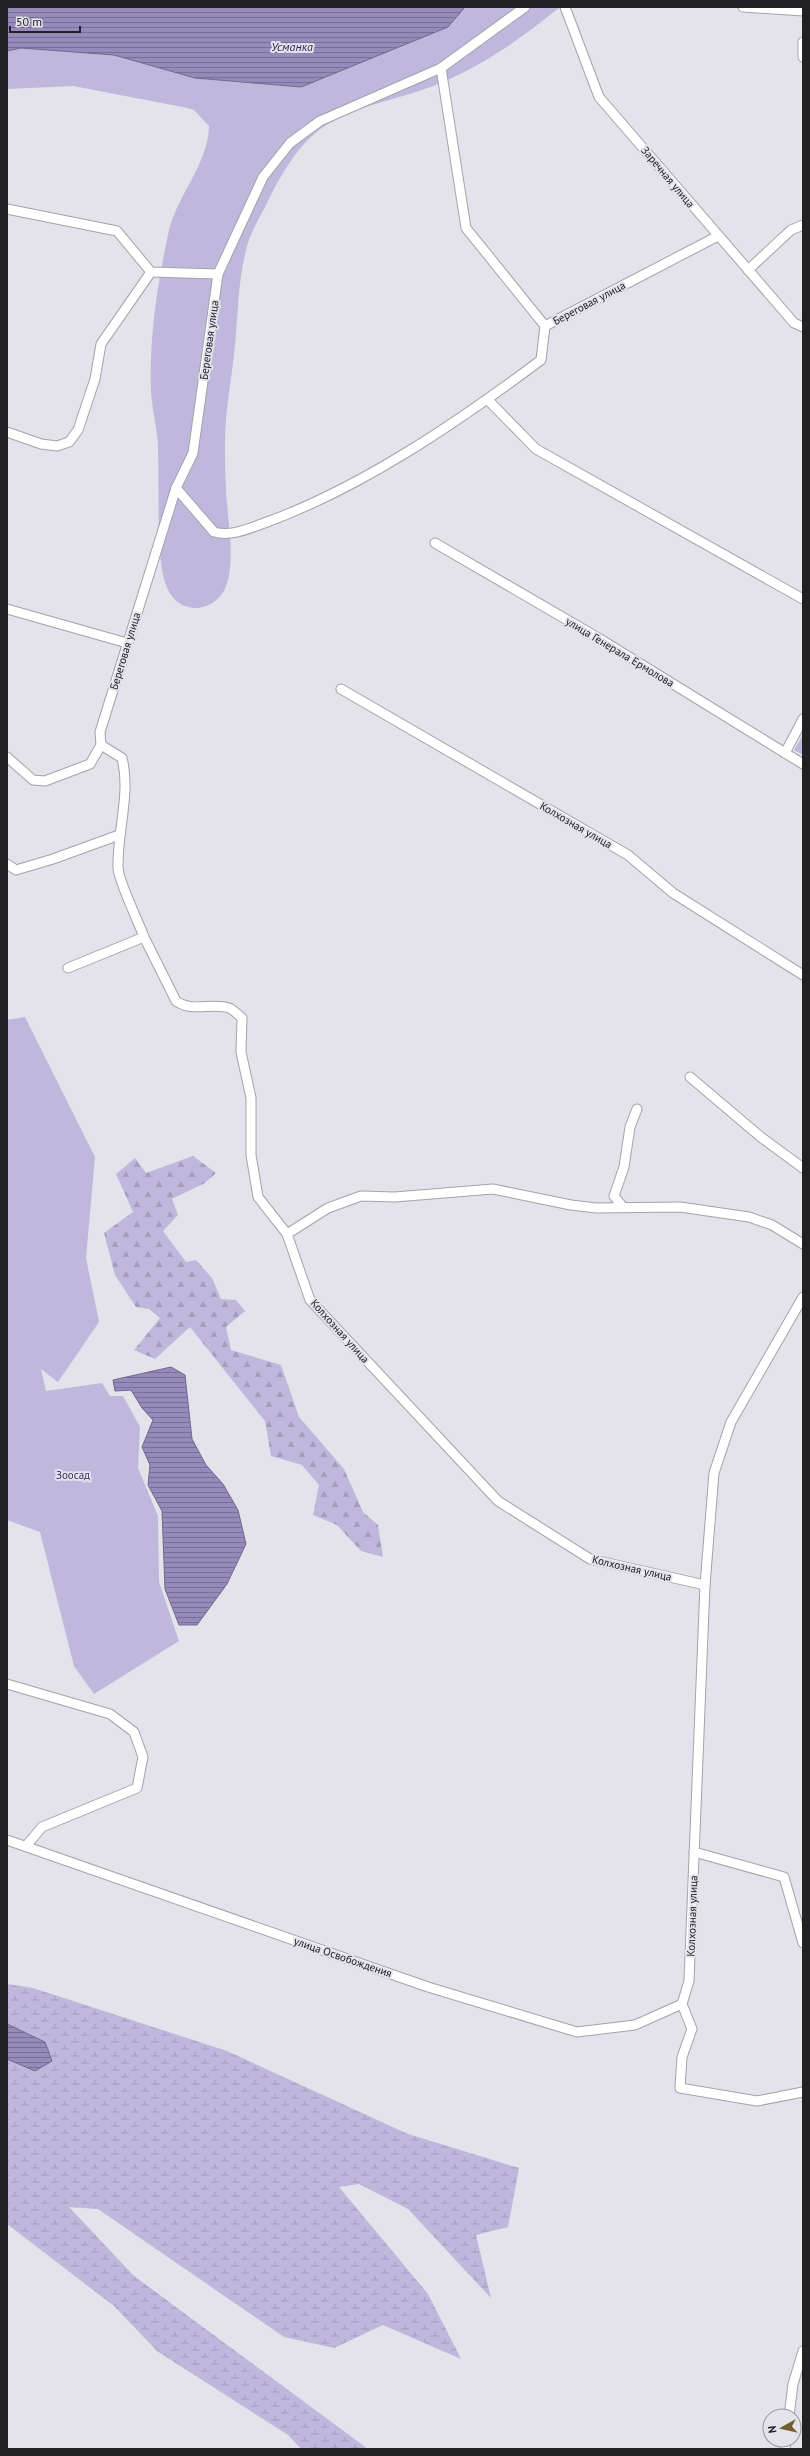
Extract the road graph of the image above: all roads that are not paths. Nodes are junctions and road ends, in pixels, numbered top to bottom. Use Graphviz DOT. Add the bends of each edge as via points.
graph roads {
  1 [pos="525,7"];
  2 [pos="565,7"];
  3 [pos="743,7"];
  4 [pos="803,11"];
  5 [pos="803,42"];
  6 [pos="803,58"];
  7 [pos="441,68"];
  8 [pos="7,210"];
  9 [pos="803,225"];
  10 [pos="718,236"];
  11 [pos="748,270"];
  12 [pos="151,272"];
  13 [pos="218,274"];
  14 [pos="545,326"];
  15 [pos="803,327"];
  16 [pos="488,400"];
  17 [pos="7,432"];
  18 [pos="176,488"];
  19 [pos="435,543"];
  20 [pos="803,600"];
  21 [pos="7,609"];
  22 [pos="127,643"];
  23 [pos="341,689"];
  24 [pos="803,718"];
  25 [pos="101,745"];
  26 [pos="785,753"];
  27 [pos="7,757"];
  28 [pos="803,764"];
  29 [pos="119,835"];
  30 [pos="7,864"];
  31 [pos="144,937"];
  32 [pos="68,968"];
  33 [pos="803,975"];
  34 [pos="690,1077"];
  35 [pos="637,1109"];
  36 [pos="803,1168"];
  37 [pos="623,1207"];
  38 [pos="287,1234"];
  39 [pos="803,1244"];
  40 [pos="803,1297"];
  41 [pos="705,1585"];
  42 [pos="7,1684"];
  43 [pos="7,1840"];
  44 [pos="26,1846"];
  45 [pos="694,1852"];
  46 [pos="803,1943"];
  47 [pos="682,2004"];
  48 [pos="803,2092"];
  49 [pos="803,2351"];
  50 [pos="790,2408"];
  1 -- 7 [label="street, Береговая улица"];
  2 -- 10 [label="street, Заречная улица" via="599,97"];
  3 -- 4 [label="street"];
  5 -- 6 [label="street"];
  7 -- 13 [label="street, Береговая улица" via="320,121 290,143 263,177"];
  7 -- 14 [label="street, Береговая улица" via="466,228"];
  8 -- 12 [label="street" via="117,231"];
  9 -- 11 [label="street" via="791,230"];
  10 -- 11 [label="street, Заречная улица"];
  10 -- 14 [label="street, Береговая улица"];
  11 -- 15 [label="street, Заречная улица" via="794,323"];
  12 -- 13 [label="street"];
  12 -- 17 [label="street" via="101,344 95,379 78,430 69,442 57,446"];
  13 -- 18 [label="street, Береговая улица" via="193,453"];
  14 -- 16 [label="street" via="541,360"];
  16 -- 18 [label="street" via="382,466 309,506 241,531 223,535 214,532"];
  16 -- 20 [label="street" via="536,449"];
  18 -- 22 [label="street, Береговая улица"];
  19 -- 26 [label="street, улица Генерала Ермолова" via="600,639"];
  21 -- 22 [label="street"];
  22 -- 25 [label="street, Береговая улица" via="100,732"];
  23 -- 33 [label="street, Колхозная улица" via="628,855 673,893"];
  24 -- 26 [label="street"];
  25 -- 27 [label="street" via="90,764 45,781 33,780"];
  25 -- 29 [label="street" via="122,758 126,772"];
  26 -- 28 [label="street, улица Генерала Ермолова"];
  29 -- 30 [label="street" via="16,870"];
  29 -- 31 [label="street" via="118,870"];
  31 -- 32 [label="street"];
  31 -- 38 [label="street, Колхозная улица" via="176,1001 182,1006 229,1008 242,1018 241,1052 251,1098 251,1155 258,1197"];
  34 -- 36 [label="street" via="762,1138"];
  35 -- 37 [label="street" via="630,1127 624,1167 614,1196"];
  37 -- 38 [label="street" via="571,1205 493,1189 402,1197 361,1196 328,1208"];
  37 -- 39 [label="street" via="680,1207 749,1217 772,1225"];
  38 -- 41 [label="street, Колхозная улица" via="310,1300 498,1501 590,1559"];
  40 -- 41 [label="street, Колхозная улица" via="731,1422 714,1473"];
  41 -- 45 [label="street, Колхозная улица"];
  42 -- 44 [label="street" via="110,1714 134,1732 143,1757 137,1788 42,1827"];
  43 -- 44 [label="street, улица Освобождения"];
  44 -- 47 [label="street, улица Освобождения" via="428,1987 577,2032 635,2025"];
  45 -- 46 [label="street" via="784,1877"];
  45 -- 47 [label="street, Колхозная улица" via="689,1981"];
  47 -- 48 [label="street" via="692,2029 682,2057 680,2088 756,2100"];
  49 -- 50 [label="street" via="793,2384"];
}
